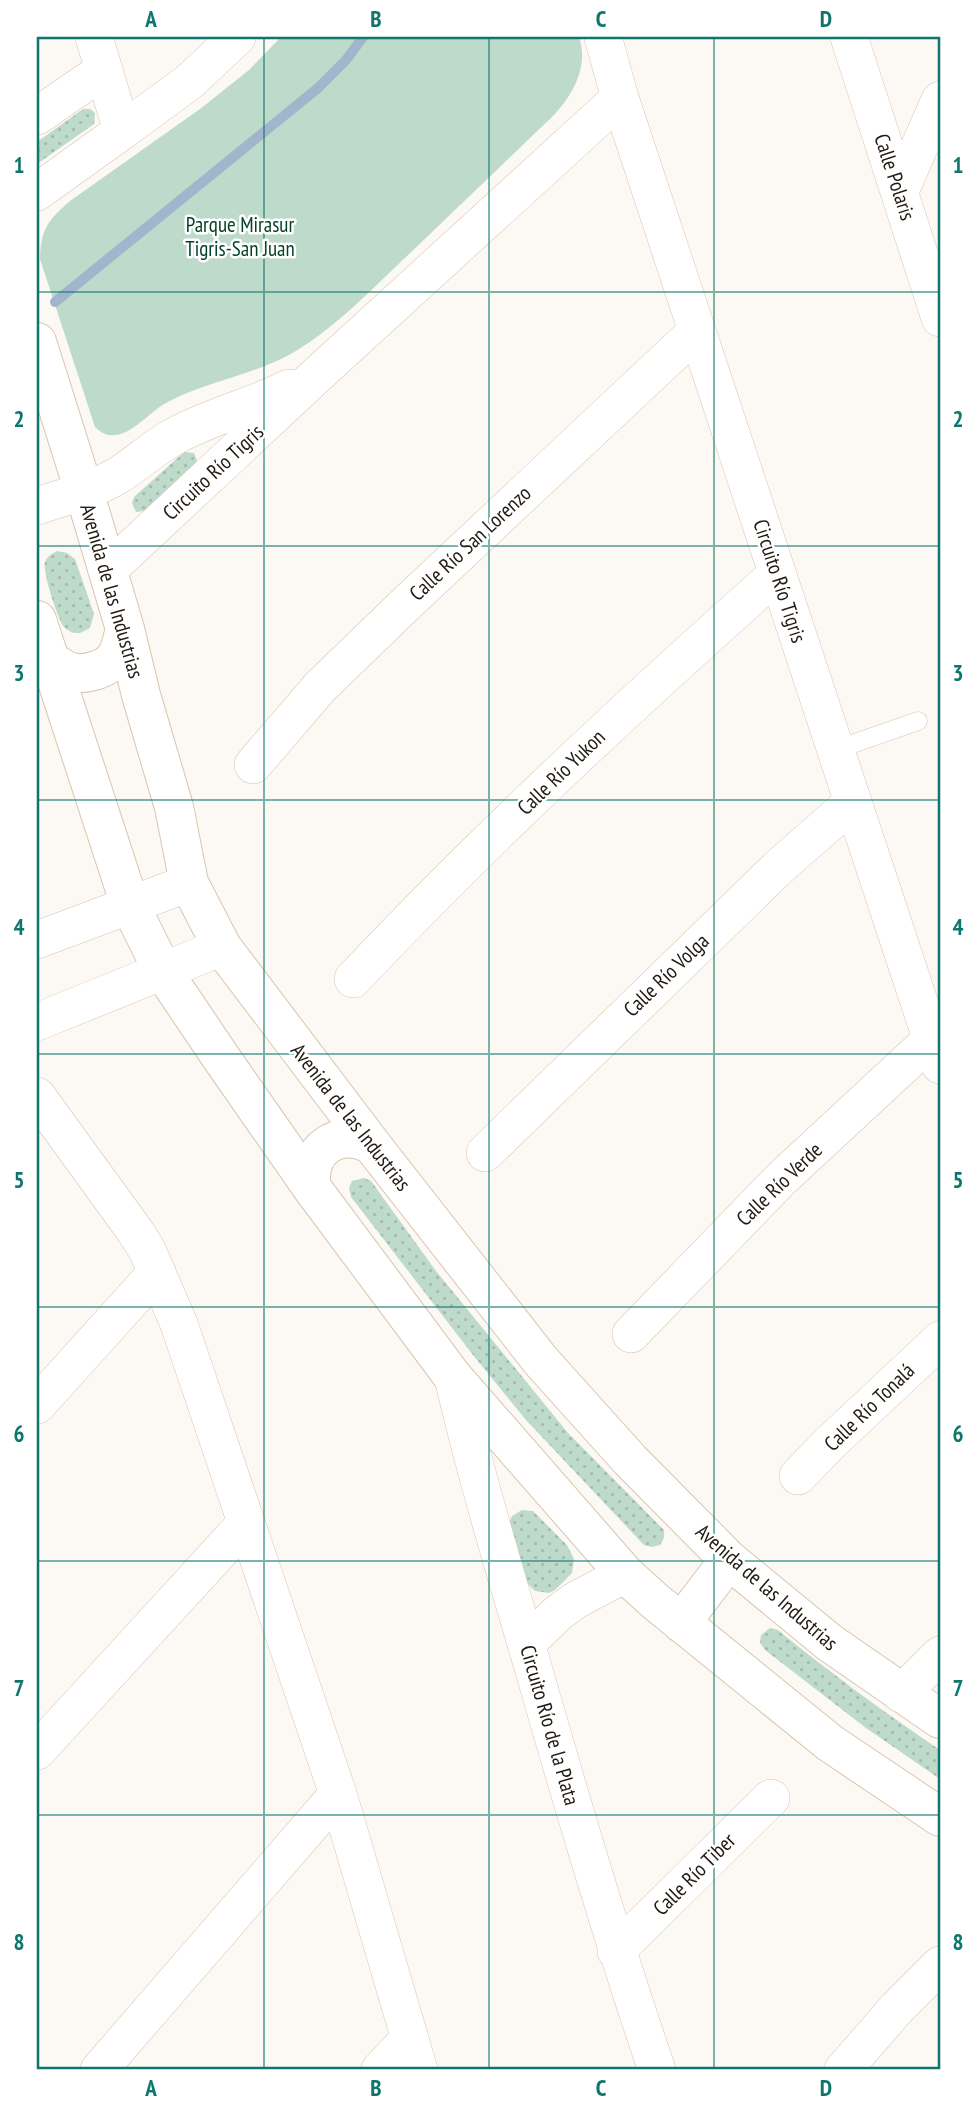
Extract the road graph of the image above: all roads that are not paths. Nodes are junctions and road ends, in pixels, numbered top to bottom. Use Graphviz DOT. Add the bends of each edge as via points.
graph roads {
  1 [pos="237,37"];
  2 [pos="603,37"];
  3 [pos="849,37"];
  4 [pos="99,54"];
  5 [pos="620,98"];
  6 [pos="940,100"];
  7 [pos="37,117"];
  8 [pos="122,131"];
  9 [pos="900,191"];
  10 [pos="37,192"];
  11 [pos="940,318"];
  12 [pos="697,331"];
  13 [pos="37,342"];
  14 [pos="318,374"];
  15 [pos="84,491"];
  16 [pos="37,506"];
  17 [pos="108,570"];
  18 [pos="777,574"];
  19 [pos="37,620"];
  20 [pos="125,629"];
  21 [pos="50,660"];
  22 [pos="918,721"];
  23 [pos="835,750"];
  24 [pos="253,765"];
  25 [pos="853,802"];
  26 [pos="189,883"];
  27 [pos="130,905"];
  28 [pos="37,940"];
  29 [pos="222,947"];
  30 [pos="162,970"];
  31 [pos="353,979"];
  32 [pos="37,1022"];
  33 [pos="936,1052"];
  34 [pos="37,1096"];
  35 [pos="372,1145"];
  36 [pos="485,1153"];
  37 [pos="312,1188"];
  38 [pos="157,1272"];
  39 [pos="631,1334"];
  40 [pos="940,1339"];
  41 [pos="453,1377"];
  42 [pos="37,1405"];
  43 [pos="798,1476"];
  44 [pos="246,1522"];
  45 [pos="729,1560"];
  46 [pos="625,1574"];
  47 [pos="681,1623"];
  48 [pos="526,1644"];
  49 [pos="940,1656"];
  50 [pos="901,1694"];
  51 [pos="940,1719"];
  52 [pos="37,1751"];
  53 [pos="338,1794"];
  54 [pos="771,1798"];
  55 [pos="940,1817"];
  56 [pos="616,1951"];
  57 [pos="940,1965"];
  58 [pos="414,2054"];
  59 [pos="99,2070"];
  60 [pos="380,2070"];
  61 [pos="657,2070"];
  62 [pos="843,2070"];
  1 -- 8 [label="street" via="189,82"];
  2 -- 5 [label="street, Circuito Río Tigris"];
  3 -- 9 [label="street, Calle Polaris"];
  4 -- 7 [label="street"];
  4 -- 8 [label="street"];
  5 -- 12 [label="street, Circuito Río Tigris"];
  5 -- 14 [label="street, Circuito Río Tigris"];
  6 -- 9 [label="street"];
  8 -- 10 [label="street"];
  9 -- 11 [label="street, Calle Polaris"];
  12 -- 18 [label="street, Circuito Río Tigris"];
  12 -- 24 [label="street, Calle Río San Lorenzo" via="320,687"];
  13 -- 15 [label="street, Avenida de las Industrias"];
  14 -- 15 [label="street, Circuito Río Tigris" via="175,436 117,476"];
  14 -- 17 [label="street, Circuito Río Tigris"];
  15 -- 16 [label="street, Circuito Río Tigris"];
  15 -- 17 [label="street, Avenida de las Industrias"];
  17 -- 20 [label="street, Avenida de las Industrias"];
  18 -- 23 [label="street, Circuito Río Tigris"];
  18 -- 31 [label="street, Calle Río Yukon" via="631,704"];
  19 -- 21 [label="street"];
  20 -- 21 [label="street" via="113,661 104,667 78,674"];
  20 -- 26 [label="street, Avenida de las Industrias" via="174,807"];
  21 -- 27 [label="street"];
  22 -- 23 [label="lane"];
  23 -- 25 [label="street, Circuito Río Tigris"];
  25 -- 33 [label="street, Circuito Río Tigris"];
  25 -- 36 [label="street, Calle Río Volga" via="779,867"];
  26 -- 27 [label="street"];
  26 -- 29 [label="street, Avenida de las Industrias"];
  27 -- 28 [label="street"];
  27 -- 30 [label="street"];
  29 -- 30 [label="street"];
  29 -- 35 [label="street, Avenida de las Industrias"];
  30 -- 32 [label="street"];
  30 -- 37 [label="street"];
  33 -- 39 [label="street, Calle Río Verde" via="781,1179"];
  34 -- 38 [label="street" via="148,1250"];
  35 -- 37 [label="street" via="345,1137 326,1146 314,1159"];
  35 -- 45 [label="street, Avenida de las Industrias" via="541,1361"];
  37 -- 41 [label="street"];
  38 -- 42 [label="street"];
  38 -- 44 [label="street"];
  40 -- 43 [label="street, Calle Río Tonalá"];
  41 -- 46 [label="street"];
  41 -- 48 [label="street, Circuito Río de la Plata"];
  44 -- 52 [label="street"];
  44 -- 53 [label="street"];
  45 -- 47 [label="street"];
  45 -- 50 [label="street, Avenida de las Industrias"];
  46 -- 47 [label="street"];
  46 -- 48 [label="street" via="576,1600"];
  47 -- 55 [label="street" via="830,1743"];
  48 -- 56 [label="street, Circuito Río de la Plata"];
  49 -- 50 [label="street"];
  50 -- 51 [label="street, Avenida de las Industrias"];
  53 -- 58 [label="street"];
  53 -- 59 [label="street"];
  54 -- 56 [label="street, Calle Río Tiber"];
  56 -- 61 [label="street, Circuito Río de la Plata"];
  57 -- 62 [label="street"];
  58 -- 60 [label="street"];
}
